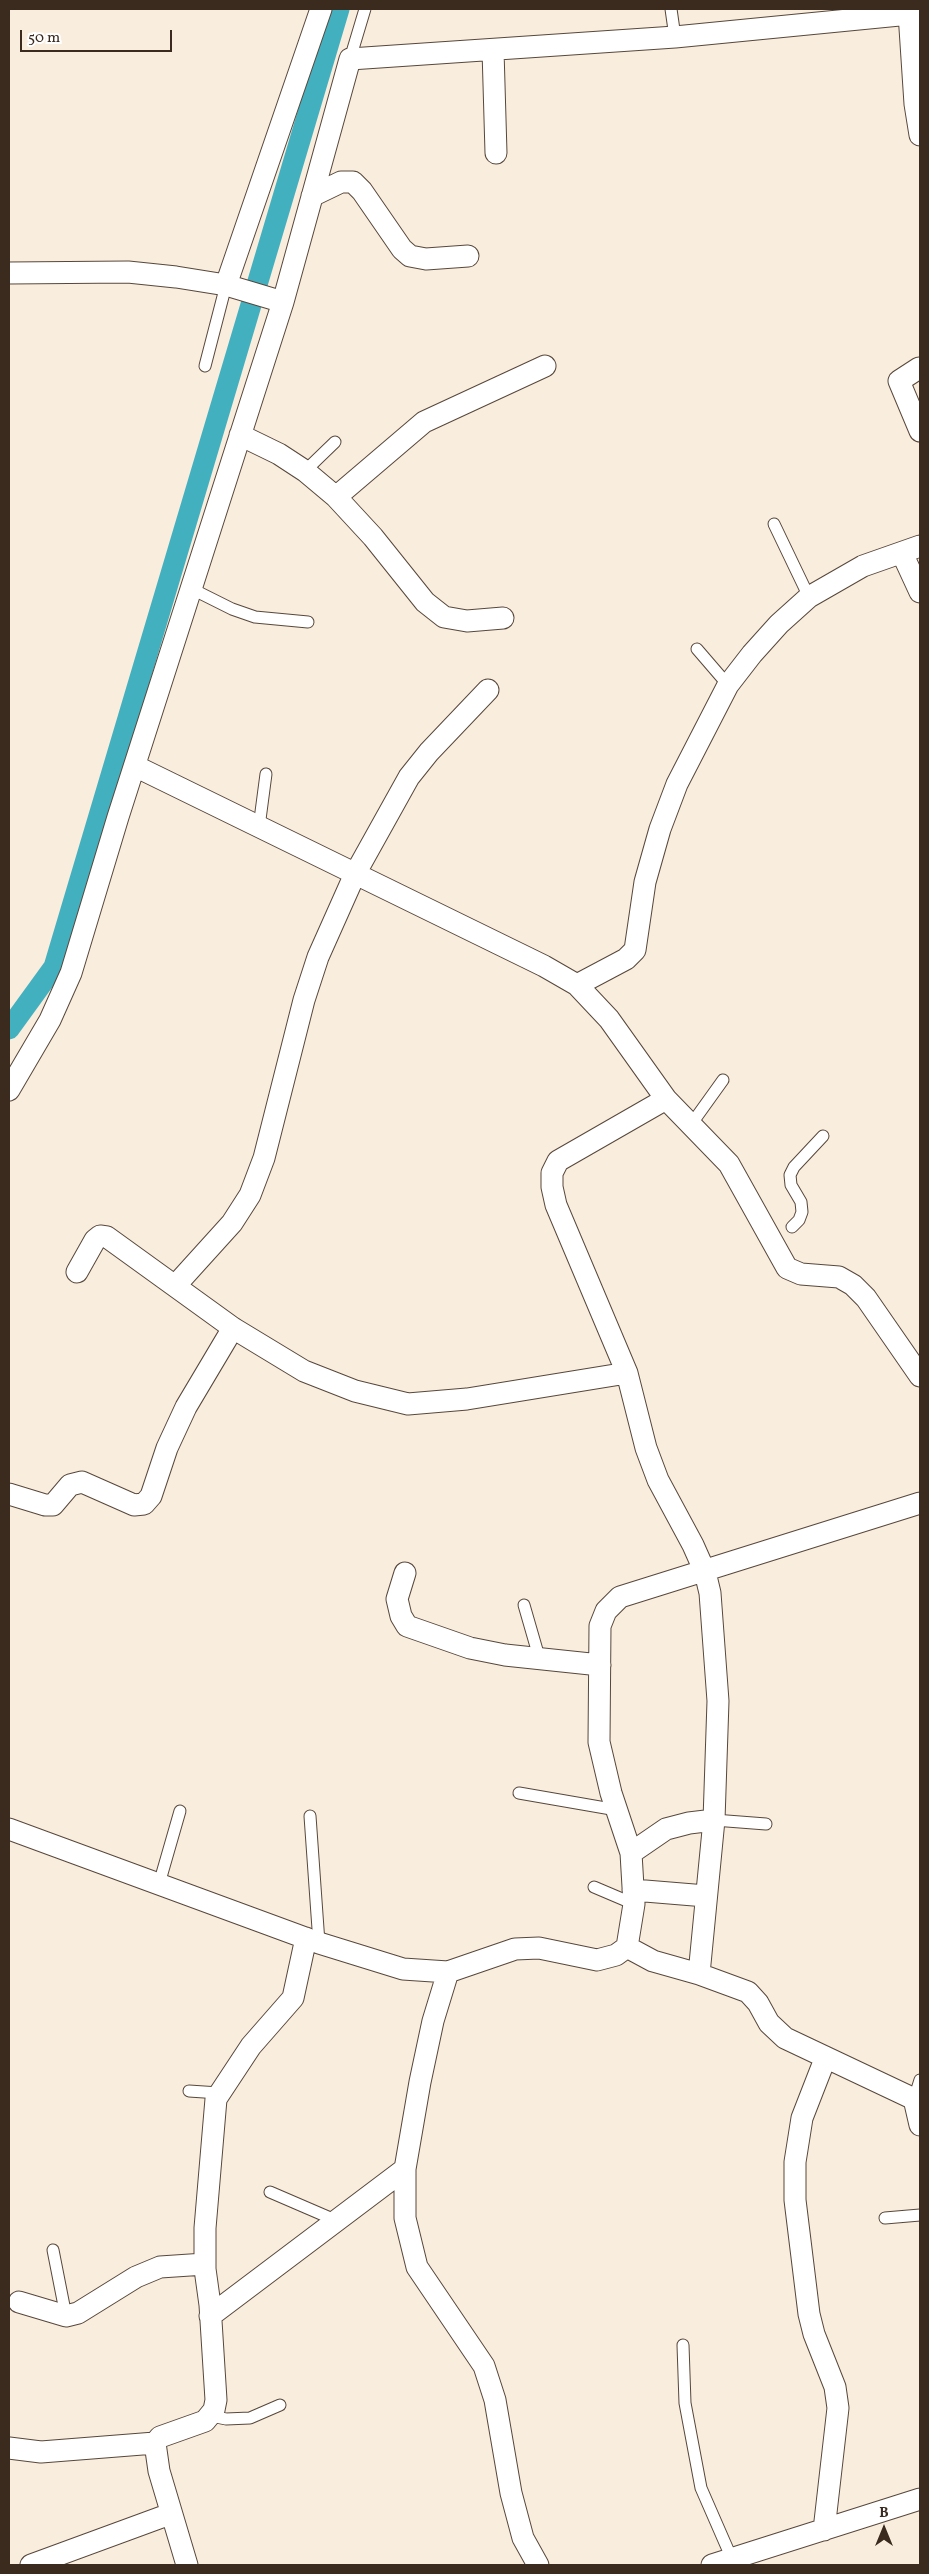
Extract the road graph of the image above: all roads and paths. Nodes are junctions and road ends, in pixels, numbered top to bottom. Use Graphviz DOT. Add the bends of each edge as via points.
graph roads {
  1 [pos="321,9"];
  2 [pos="365,9"];
  3 [pos="671,9"];
  4 [pos="915,13"];
  5 [pos="675,37"];
  6 [pos="493,50"];
  7 [pos="350,59"];
  8 [pos="920,136"];
  9 [pos="496,153"];
  10 [pos="312,196"];
  11 [pos="468,256"];
  12 [pos="9,273"];
  13 [pos="233,287"];
  14 [pos="277,300"];
  15 [pos="206,366"];
  16 [pos="545,366"];
  17 [pos="919,368"];
  18 [pos="920,431"];
  19 [pos="240,435"];
  20 [pos="334,442"];
  21 [pos="305,471"];
  22 [pos="336,497"];
  23 [pos="774,524"];
  24 [pos="911,550"];
  25 [pos="192,589"];
  26 [pos="920,592"];
  27 [pos="809,597"];
  28 [pos="502,618"];
  29 [pos="308,622"];
  30 [pos="697,649"];
  31 [pos="728,685"];
  32 [pos="488,690"];
  33 [pos="135,766"];
  34 [pos="266,774"];
  35 [pos="259,827"];
  36 [pos="355,874"];
  37 [pos="577,985"];
  38 [pos="723,1080"];
  39 [pos="9,1090"];
  40 [pos="666,1099"];
  41 [pos="690,1126"];
  42 [pos="823,1136"];
  43 [pos="792,1227"];
  44 [pos="77,1272"];
  45 [pos="175,1286"];
  46 [pos="233,1328"];
  47 [pos="627,1373"];
  48 [pos="920,1376"];
  49 [pos="9,1494"];
  50 [pos="920,1503"];
  51 [pos="705,1572"];
  52 [pos="405,1573"];
  53 [pos="524,1605"];
  54 [pos="539,1657"];
  55 [pos="600,1665"];
  56 [pos="519,1793"];
  57 [pos="180,1810"];
  58 [pos="617,1810"];
  59 [pos="310,1816"];
  60 [pos="714,1820"];
  61 [pos="766,1824"];
  62 [pos="9,1829"];
  63 [pos="631,1853"];
  64 [pos="159,1884"];
  65 [pos="594,1887"];
  66 [pos="706,1896"];
  67 [pos="634,1897"];
  68 [pos="312,1941"];
  69 [pos="627,1946"];
  70 [pos="448,1972"];
  71 [pos="699,1974"];
  72 [pos="825,2058"];
  73 [pos="917,2090"];
  74 [pos="189,2091"];
  75 [pos="219,2093"];
  76 [pos="920,2125"];
  77 [pos="405,2169"];
  78 [pos="270,2192"];
  79 [pos="920,2215"];
  80 [pos="885,2218"];
  81 [pos="336,2220"];
  82 [pos="53,2250"];
  83 [pos="204,2264"];
  84 [pos="19,2302"];
  85 [pos="66,2316"];
  86 [pos="210,2316"];
  87 [pos="683,2345"];
  88 [pos="280,2405"];
  89 [pos="210,2416"];
  90 [pos="155,2443"];
  91 [pos="9,2448"];
  92 [pos="920,2499"];
  93 [pos="170,2514"];
  94 [pos="824,2530"];
  95 [pos="722,2562"];
  96 [pos="31,2565"];
  97 [pos="187,2565"];
  98 [pos="538,2565"];
  1 -- 13 [label="street"];
  2 -- 7 [label="lane"];
  3 -- 5 [label="lane"];
  4 -- 5 [label="street"];
  4 -- 8 [label="street" via="915,104"];
  5 -- 6 [label="street"];
  6 -- 7 [label="street"];
  6 -- 9 [label="street"];
  7 -- 10 [label="street"];
  10 -- 11 [label="street" via="341,182 353,182 410,256 426,259"];
  10 -- 14 [label="street"];
  12 -- 13 [label="street" via="128,272"];
  13 -- 14 [label="street"];
  13 -- 15 [label="lane"];
  14 -- 19 [label="street"];
  16 -- 22 [label="street" via="424,422"];
  17 -- 18 [label="street" via="899,381"];
  19 -- 21 [label="street"];
  19 -- 25 [label="street"];
  20 -- 21 [label="lane"];
  21 -- 22 [label="street"];
  22 -- 28 [label="street" via="426,602 444,616 467,621"];
  23 -- 27 [label="lane"];
  24 -- 26 [label="street"];
  24 -- 27 [label="street" via="863,566"];
  25 -- 29 [label="lane" via="255,617"];
  25 -- 33 [label="street"];
  27 -- 31 [label="street" via="779,624"];
  30 -- 31 [label="lane"];
  31 -- 37 [label="street" via="676,784 660,829 646,882 635,950 626,959"];
  32 -- 36 [label="street" via="409,777"];
  33 -- 35 [label="street"];
  33 -- 39 [label="street" via="71,974 50,1020"];
  34 -- 35 [label="lane"];
  35 -- 36 [label="street"];
  36 -- 37 [label="street"];
  36 -- 45 [label="street" via="318,957 264,1158 250,1195 232,1222"];
  37 -- 40 [label="street" via="609,1019"];
  38 -- 41 [label="lane"];
  40 -- 41 [label="street"];
  40 -- 47 [label="street" via="558,1161 552,1173 556,1205"];
  41 -- 48 [label="street" via="730,1164 777,1238 788,1268 802,1274 838,1277 853,1285 866,1298"];
  42 -- 43 [label="lane" via="794,1167 790,1176 802,1212"];
  44 -- 45 [label="street" via="100,1236 107,1237"];
  45 -- 46 [label="street"];
  46 -- 47 [label="street" via="304,1371 355,1391 408,1404 467,1399"];
  46 -- 49 [label="street" via="186,1407 151,1496 144,1504 134,1505 82,1482 70,1485 53,1505"];
  47 -- 51 [label="street" via="646,1448 658,1480"];
  50 -- 51 [label="street"];
  51 -- 55 [label="street" via="620,1597 606,1611 600,1626"];
  51 -- 60 [label="street" via="710,1593 718,1701"];
  52 -- 54 [label="street" via="397,1599 407,1626 470,1648"];
  53 -- 54 [label="lane"];
  54 -- 55 [label="street"];
  55 -- 58 [label="street" via="598,1742"];
  56 -- 58 [label="lane"];
  57 -- 64 [label="lane"];
  58 -- 63 [label="street"];
  59 -- 68 [label="lane"];
  60 -- 61 [label="lane"];
  60 -- 63 [label="street" via="666,1829"];
  60 -- 66 [label="street"];
  62 -- 64 [label="street"];
  63 -- 67 [label="street"];
  64 -- 68 [label="street"];
  65 -- 67 [label="lane"];
  66 -- 67 [label="street"];
  66 -- 71 [label="street"];
  67 -- 69 [label="street"];
  68 -- 70 [label="street" via="403,1968"];
  68 -- 75 [label="street" via="293,1998 251,2046"];
  69 -- 70 [label="street" via="616,1955 597,1960 539,1948 515,1949"];
  69 -- 71 [label="street" via="653,1961"];
  70 -- 77 [label="street" via="433,2021"];
  71 -- 72 [label="street" via="748,1992 769,2023 785,2038"];
  72 -- 73 [label="street"];
  72 -- 94 [label="street" via="802,2118 795,2162 795,2200 809,2314 835,2387 838,2408"];
  73 -- 76 [label="street"];
  74 -- 75 [label="lane"];
  75 -- 83 [label="street" via="204,2228"];
  77 -- 81 [label="street"];
  77 -- 98 [label="street" via="405,2218 417,2267 484,2366 495,2400 511,2493 523,2538"];
  78 -- 81 [label="lane"];
  79 -- 80 [label="lane"];
  81 -- 86 [label="street"];
  82 -- 85 [label="lane"];
  83 -- 85 [label="street" via="160,2267 136,2277 78,2313"];
  83 -- 86 [label="street"];
  84 -- 85 [label="street"];
  86 -- 89 [label="street" via="216,2400"];
  87 -- 95 [label="lane" via="685,2403 701,2488"];
  88 -- 89 [label="lane" via="250,2418"];
  89 -- 90 [label="street" via="206,2421 160,2437"];
  90 -- 91 [label="street" via="41,2452"];
  90 -- 93 [label="street"];
  92 -- 94 [label="street"];
  93 -- 96 [label="street"];
  93 -- 97 [label="street"];
  94 -- 95 [label="street"];
}
